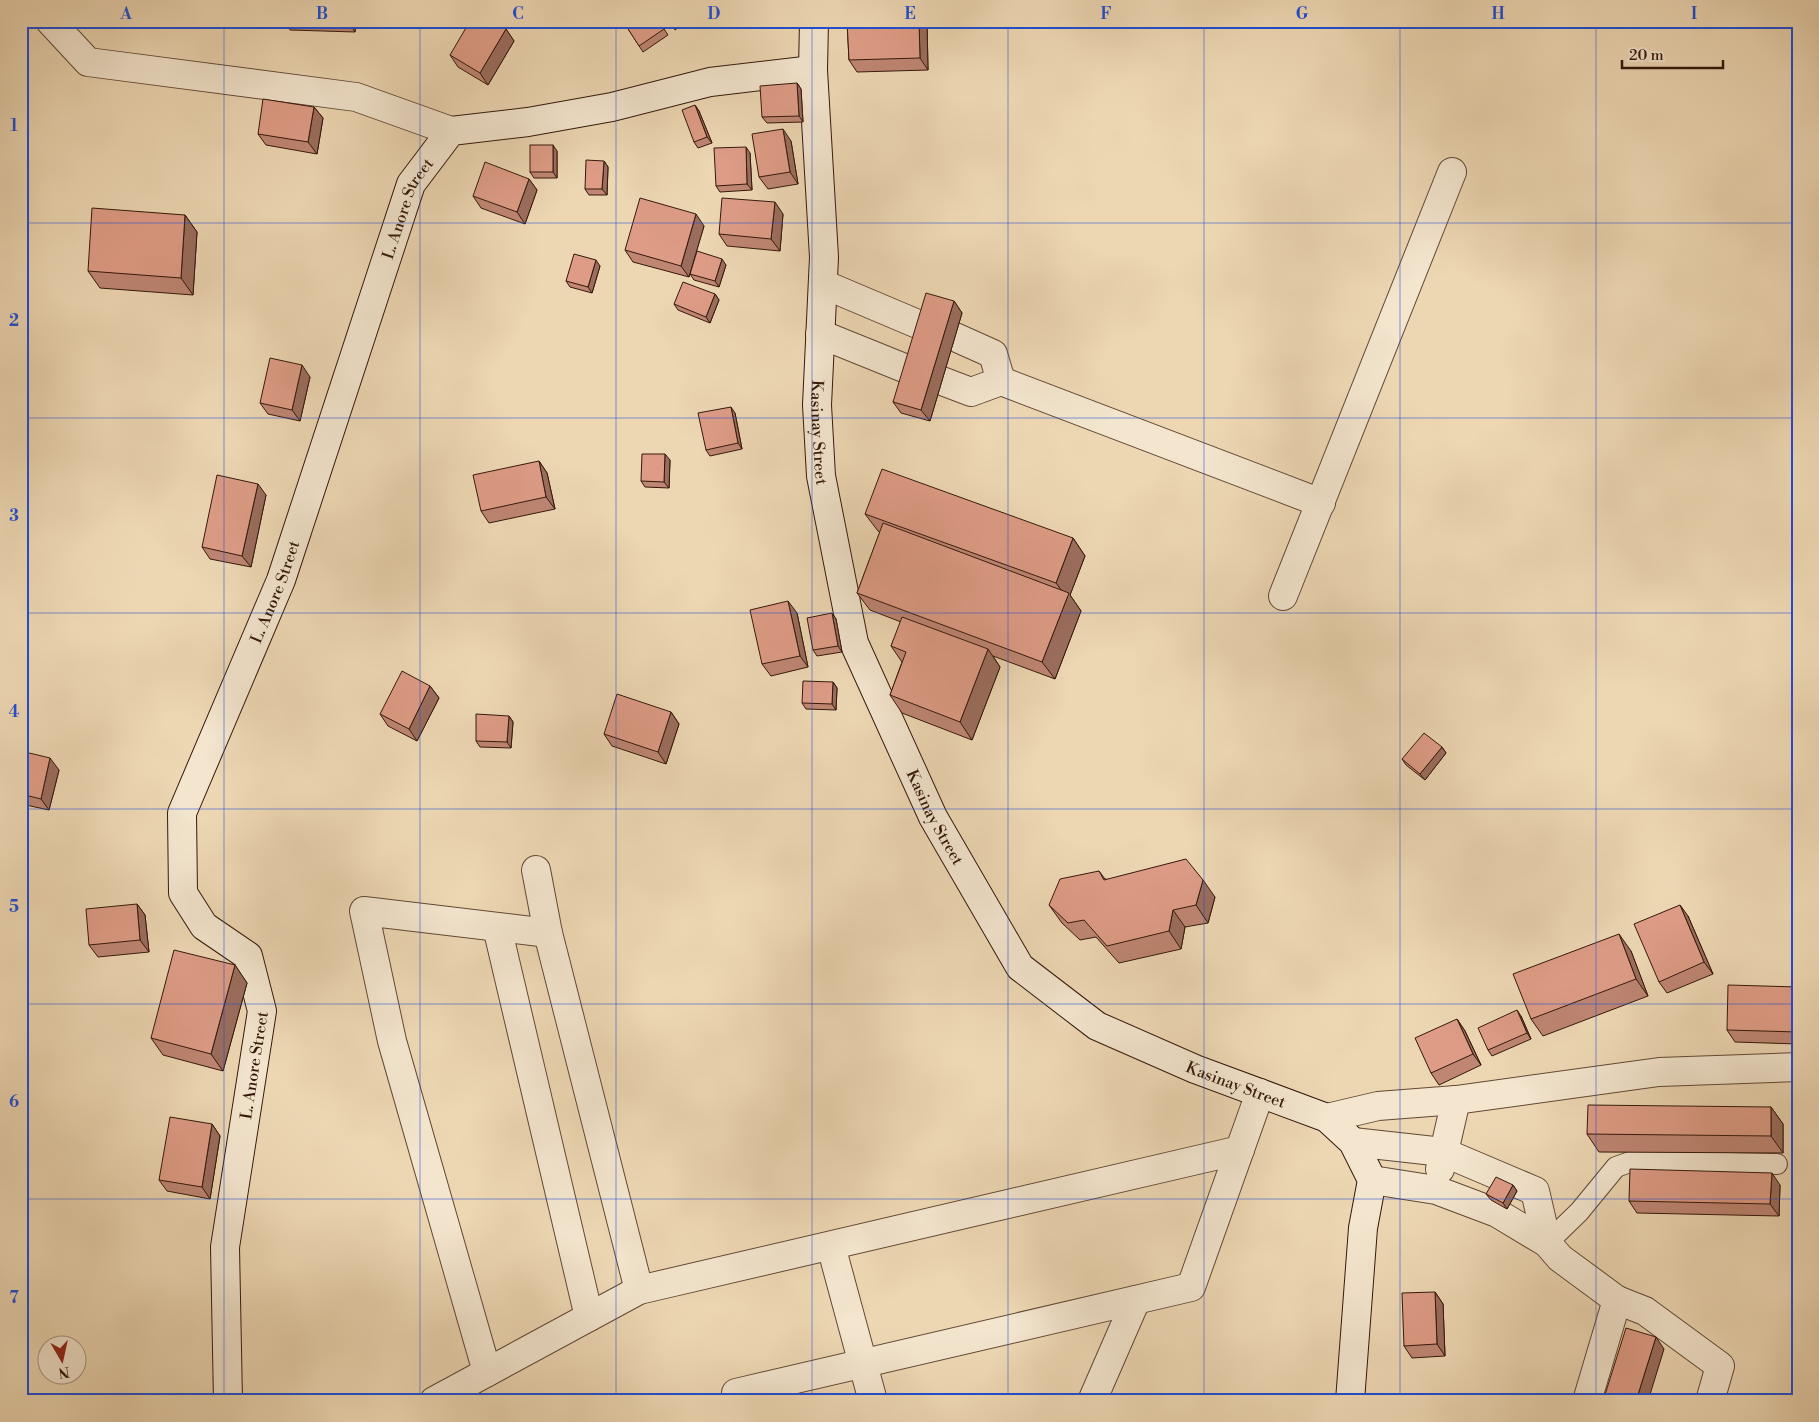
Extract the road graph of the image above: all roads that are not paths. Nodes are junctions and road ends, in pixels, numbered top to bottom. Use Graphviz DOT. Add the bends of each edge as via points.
graph roads {
  1 [pos="50,21"];
  2 [pos="814,21"];
  3 [pos="813,70"];
  4 [pos="451,131"];
  5 [pos="1452,172"];
  6 [pos="823,284"];
  7 [pos="927,328"];
  8 [pos="820,334"];
  9 [pos="955,338"];
  10 [pos="914,372"];
  11 [pos="1001,381"];
  12 [pos="942,382"];
  13 [pos="1321,504"];
  14 [pos="1283,596"];
  15 [pos="536,870"];
  16 [pos="497,927"];
  17 [pos="548,933"];
  18 [pos="1798,1067"];
  19 [pos="1260,1093"];
  20 [pos="1456,1100"];
  21 [pos="1327,1118"];
  22 [pos="1353,1142"];
  23 [pos="1240,1150"];
  24 [pos="1443,1152"];
  25 [pos="1777,1164"];
  26 [pos="1372,1180"];
  27 [pos="1436,1190"];
  28 [pos="1546,1243"];
  29 [pos="831,1246"];
  30 [pos="639,1290"];
  31 [pos="1136,1300"];
  32 [pos="1617,1300"];
  33 [pos="589,1317"];
  34 [pos="863,1363"];
  35 [pos="487,1372"];
  36 [pos="777,1392"];
  37 [pos="736,1393"];
  38 [pos="228,1401"];
  39 [pos="434,1401"];
  40 [pos="873,1401"];
  41 [pos="1092,1401"];
  42 [pos="1350,1401"];
  43 [pos="1587,1401"];
  44 [pos="1710,1401"];
  1 -- 4 [label="street" via="88,62 356,97"];
  2 -- 3 [label="street, Kasinay Street"];
  3 -- 4 [label="street" via="710,82 528,122"];
  3 -- 6 [label="street, Kasinay Street"];
  4 -- 38 [label="street, L. Anore Street" via="412,184 282,580 182,813 183,893 204,926 248,956 262,1011 225,1247"];
  5 -- 13 [label="street"];
  6 -- 7 [label="street"];
  6 -- 8 [label="street, Kasinay Street"];
  8 -- 10 [label="street"];
  8 -- 19 [label="street, Kasinay Street" via="817,405 821,476 854,642 933,817 1020,967 1097,1026 1195,1069"];
  9 -- 11 [label="street" via="993,354"];
  11 -- 12 [label="street" via="971,392"];
  11 -- 13 [label="street"];
  13 -- 14 [label="street"];
  15 -- 17 [label="street"];
  16 -- 17 [label="street"];
  16 -- 33 [label="street"];
  16 -- 35 [label="street" via="364,911 392,1041"];
  17 -- 30 [label="street"];
  18 -- 20 [label="street" via="1659,1072"];
  19 -- 21 [label="street, Kasinay Street"];
  19 -- 23 [label="street"];
  20 -- 21 [label="street" via="1378,1106"];
  20 -- 24 [label="street"];
  21 -- 22 [label="street, Kasinay Street"];
  22 -- 24 [label="street"];
  22 -- 26 [label="street, Kasinay Street"];
  23 -- 29 [label="street"];
  23 -- 31 [label="street" via="1191,1287"];
  24 -- 27 [label="street"];
  24 -- 28 [label="street" via="1535,1191"];
  25 -- 28 [label="lane" via="1633,1161 1616,1166 1579,1212"];
  26 -- 27 [label="street"];
  26 -- 42 [label="street" via="1364,1228"];
  27 -- 28 [label="street" via="1497,1213"];
  28 -- 32 [label="street" via="1560,1258"];
  29 -- 30 [label="street"];
  29 -- 34 [label="street"];
  30 -- 33 [label="street"];
  31 -- 34 [label="street"];
  31 -- 41 [label="street"];
  32 -- 43 [label="street"];
  32 -- 44 [label="street" via="1644,1311 1720,1366"];
  33 -- 35 [label="street"];
  34 -- 36 [label="street"];
  34 -- 40 [label="street"];
  35 -- 39 [label="street"];
  36 -- 37 [label="street"];
}
